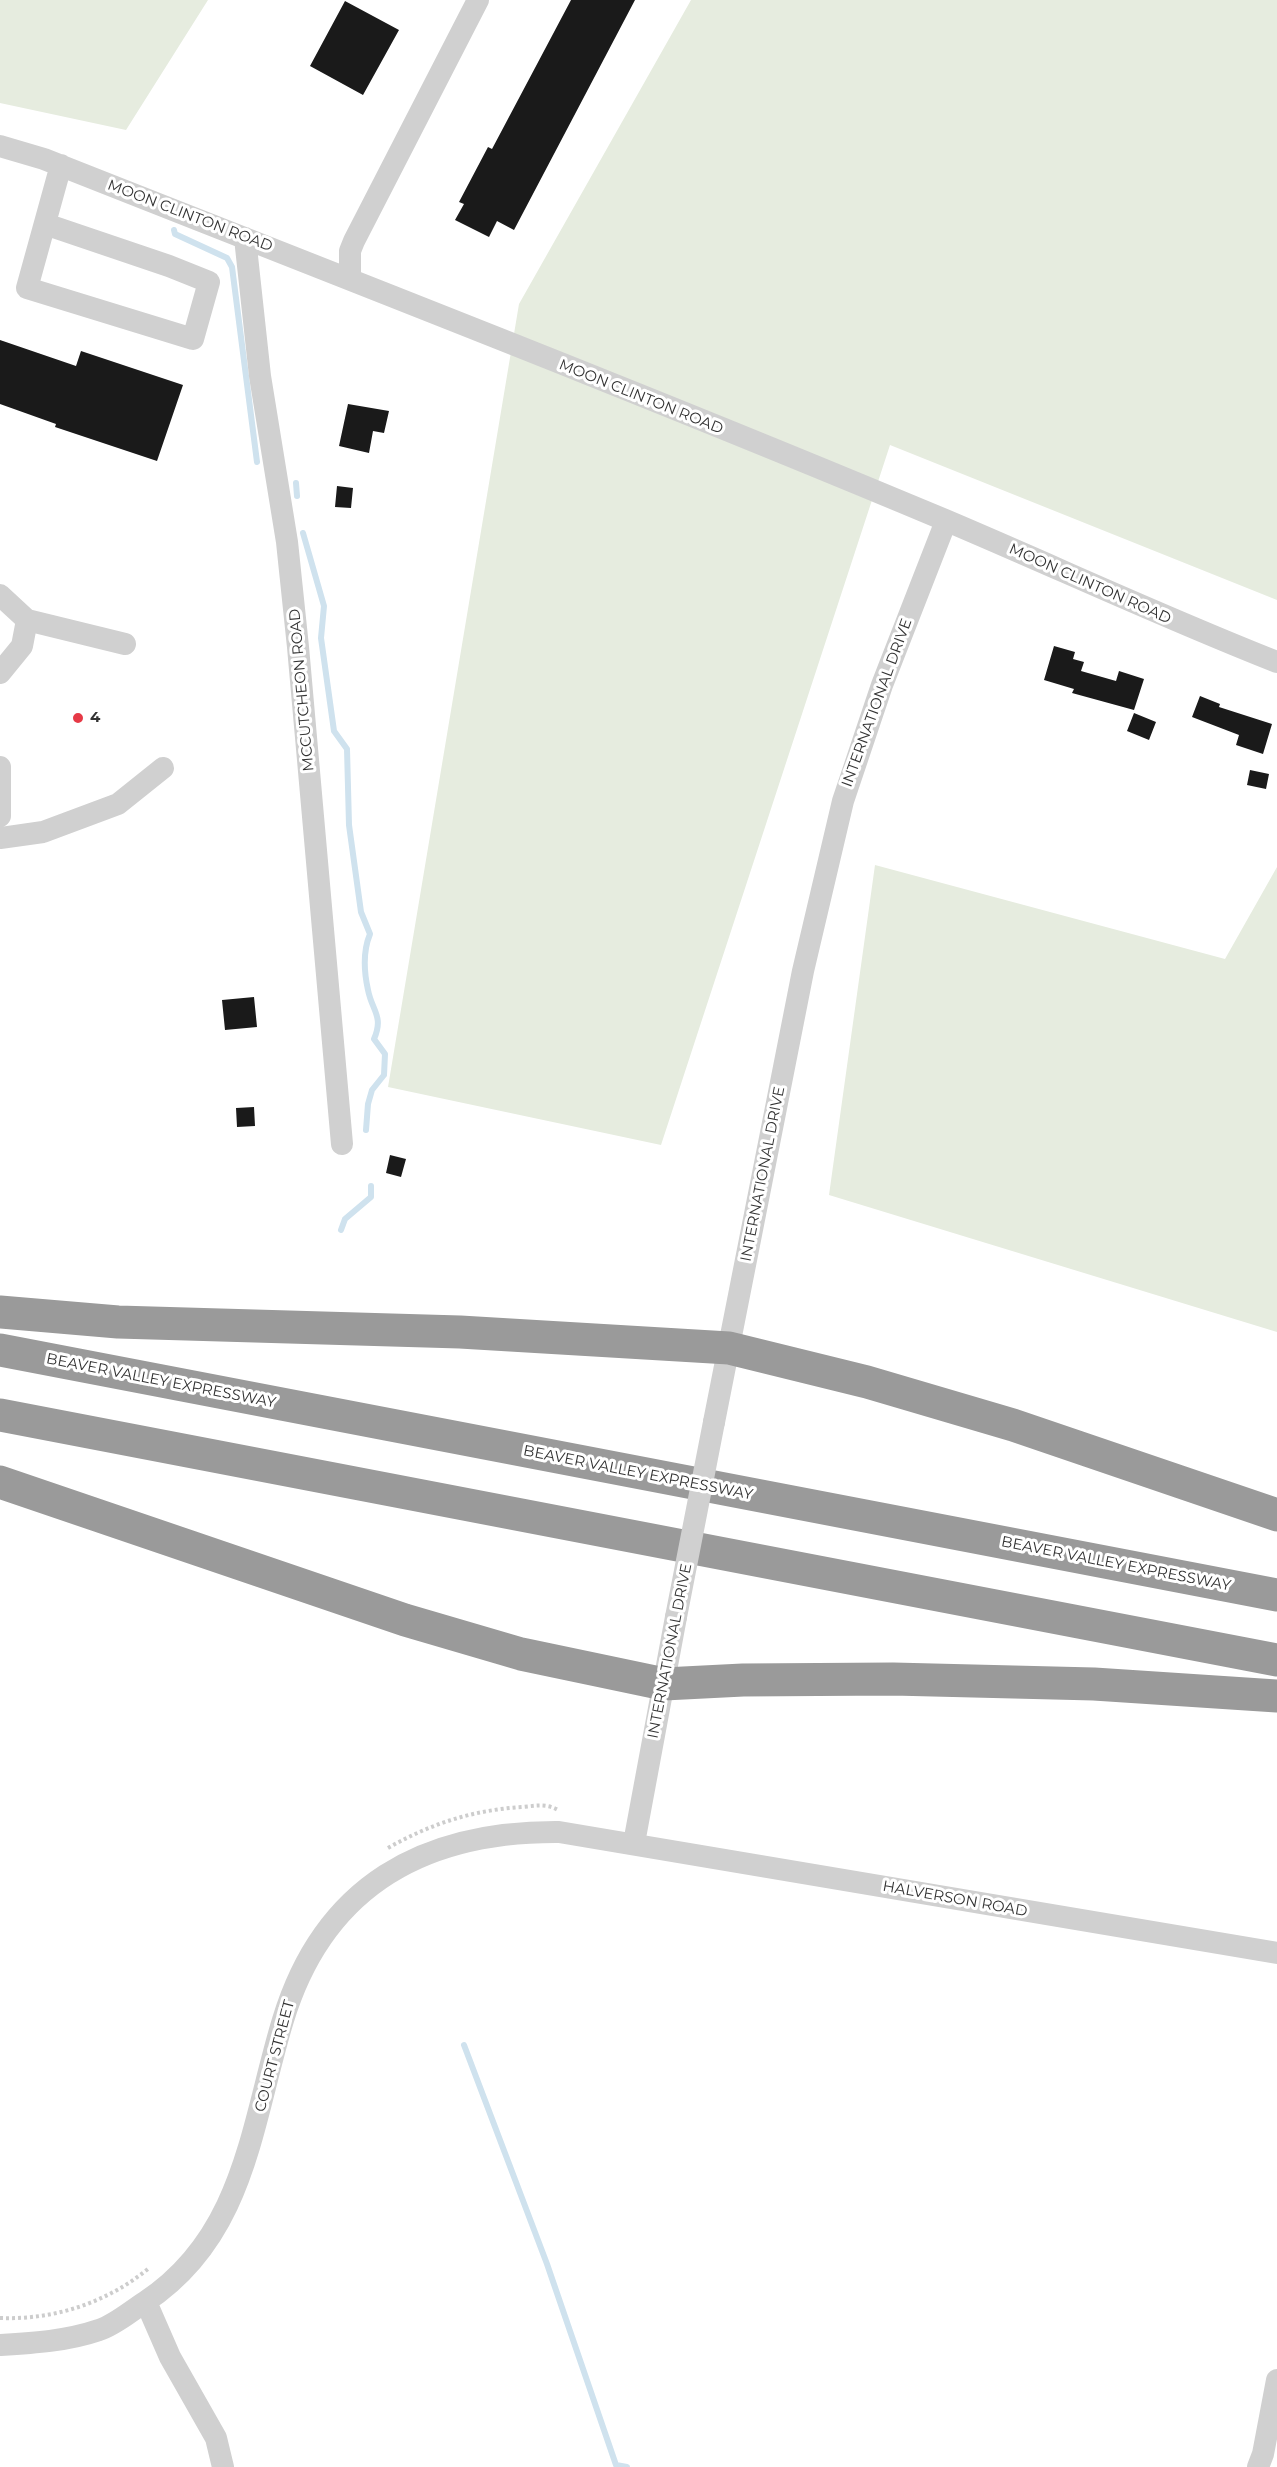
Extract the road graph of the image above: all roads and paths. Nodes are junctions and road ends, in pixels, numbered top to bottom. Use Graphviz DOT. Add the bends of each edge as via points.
graph roads {
  1 [pos="478,0"];
  2 [pos="0,146"];
  3 [pos="61,165"];
  4 [pos="45,224"];
  5 [pos="245,238"];
  6 [pos="350,278"];
  7 [pos="946,521"];
  8 [pos="0,595"];
  9 [pos="27,620"];
  10 [pos="125,644"];
  11 [pos="1277,662"];
  12 [pos="0,672"];
  13 [pos="0,767"];
  14 [pos="163,768"];
  15 [pos="0,816"];
  16 [pos="0,838"];
  17 [pos="342,1144"];
  18 [pos="0,1312"];
  19 [pos="729,1348"];
  20 [pos="0,1350"];
  21 [pos="0,1415"];
  22 [pos="0,1482"];
  23 [pos="1277,1515"];
  24 [pos="1277,1595"];
  25 [pos="1277,1660"];
  26 [pos="664,1684"];
  27 [pos="1277,1696"];
  28 [pos="634,1843"];
  29 [pos="1277,1953"];
  30 [pos="146,2302"];
  31 [pos="0,2345"];
  32 [pos="1277,2380"];
  33 [pos="223,2467"];
  34 [pos="1257,2467"];
  1 -- 6 [label="street" via="354,242"];
  2 -- 3 [label="street, MOON CLINTON ROAD"];
  3 -- 4 [label="street"];
  3 -- 5 [label="street, MOON CLINTON ROAD"];
  4 -- 4 [label="street" via="27,288 194,339 209,282"];
  5 -- 6 [label="street, MOON CLINTON ROAD"];
  5 -- 17 [label="street, MCCUTCHEON ROAD" via="298,647"];
  6 -- 7 [label="street, MOON CLINTON ROAD"];
  7 -- 11 [label="street, MOON CLINTON ROAD"];
  7 -- 19 [label="street, INTERNATIONAL DRIVE" via="882,685 843,801 803,971"];
  8 -- 9 [label="street"];
  9 -- 10 [label="street"];
  9 -- 12 [label="street" via="22,646"];
  13 -- 15 [label="street"];
  14 -- 16 [label="street" via="118,804 43,832"];
  18 -- 19 [label="highway" via="118,1322 460,1332"];
  19 -- 23 [label="highway" via="867,1382 1013,1425"];
  19 -- 26 [label="street, INTERNATIONAL DRIVE, bridge"];
  20 -- 24 [label="highway, BEAVER VALLEY EXPRESSWAY"];
  21 -- 25 [label="highway"];
  22 -- 26 [label="highway" via="405,1620 521,1654"];
  26 -- 27 [label="highway" via="893,1679 1094,1684"];
  26 -- 28 [label="street, INTERNATIONAL DRIVE"];
  28 -- 29 [label="street, HALVERSON ROAD"];
  28 -- 30 [label="street, COURT STREET" via="559,1832 491,1835 414,1857 358,1896 334,1921 296,1984 243,2171 216,2228 188,2268"];
  30 -- 31 [label="street, COURT STREET" via="101,2330"];
  30 -- 33 [label="street" via="170,2357 216,2438"];
  32 -- 34 [label="street"];
}
